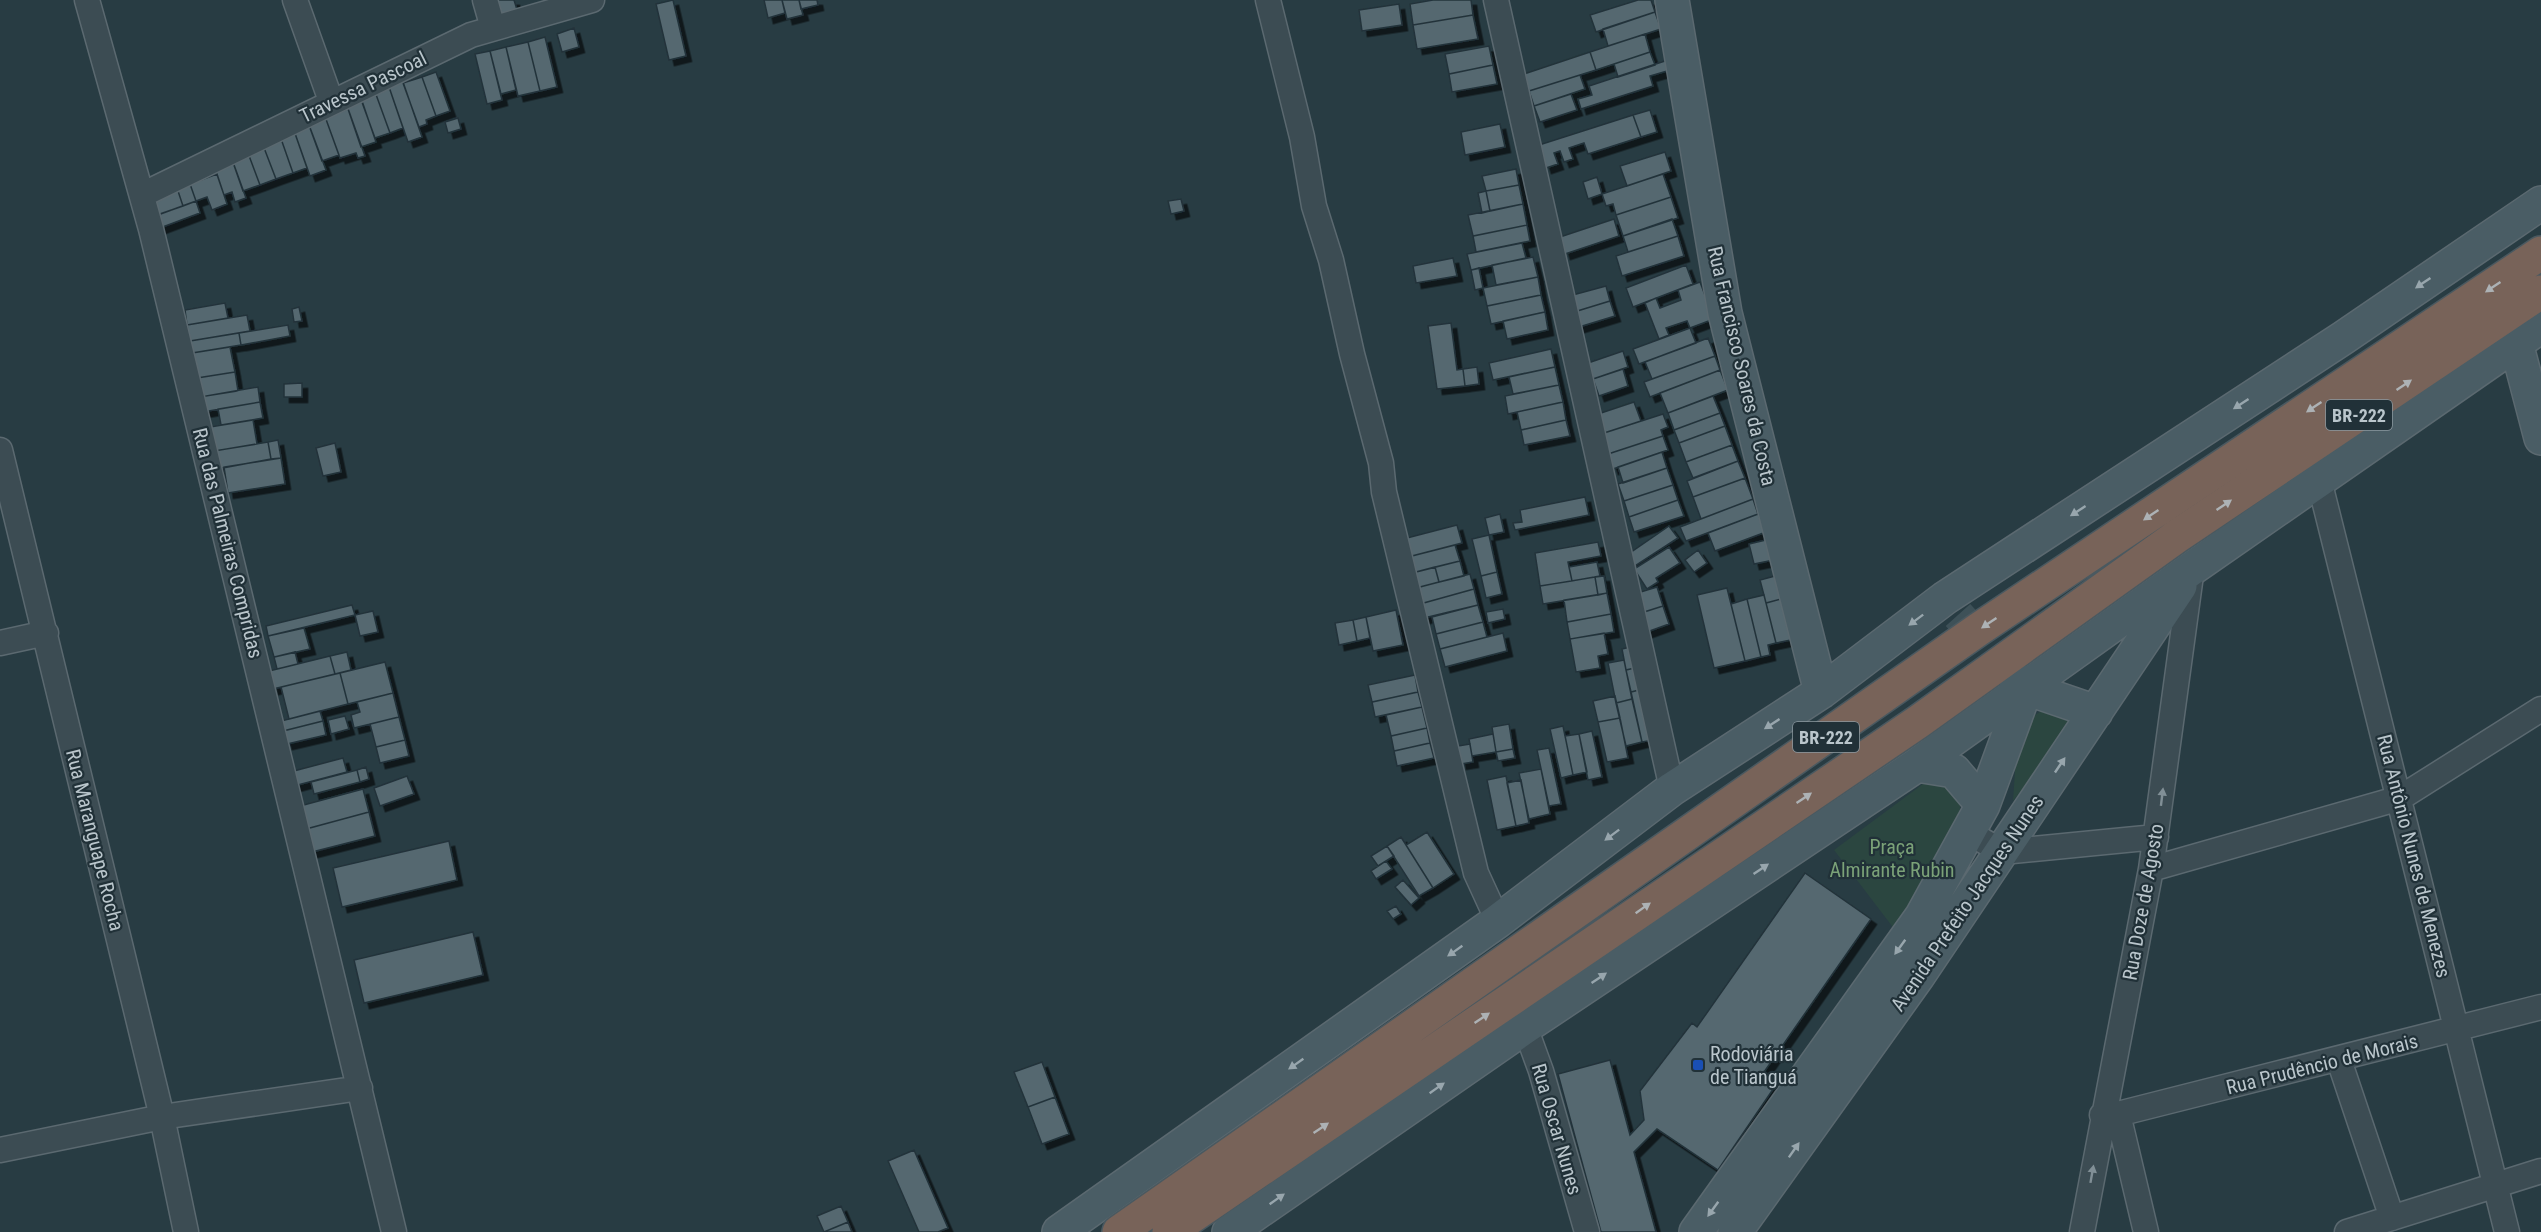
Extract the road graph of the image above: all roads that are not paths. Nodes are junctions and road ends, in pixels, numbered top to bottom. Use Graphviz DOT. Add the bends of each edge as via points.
graph roads {
  1 [pos="87,0"];
  2 [pos="295,0"];
  3 [pos="485,0"];
  4 [pos="592,0"];
  5 [pos="1268,0"];
  6 [pos="1496,0"];
  7 [pos="1672,0"];
  8 [pos="493,28"];
  9 [pos="331,101"];
  10 [pos="142,195"];
  11 [pos="2541,203"];
  12 [pos="2541,253"];
  13 [pos="2541,292"];
  14 [pos="2529,335"];
  15 [pos="2541,438"];
  16 [pos="0,450"];
  17 [pos="2319,480"];
  18 [pos="2191,569"];
  19 [pos="46,633"];
  20 [pos="0,643"];
  21 [pos="2020,682"];
  22 [pos="1821,693"];
  23 [pos="2541,709"];
  24 [pos="2096,712"];
  25 [pos="1917,765"];
  26 [pos="1672,789"];
  27 [pos="2400,798"];
  28 [pos="1976,818"];
  29 [pos="2156,837"];
  30 [pos="2002,852"];
  31 [pos="2151,869"];
  32 [pos="1498,921"];
  33 [pos="1935,925"];
  34 [pos="2541,1007"];
  35 [pos="1525,1027"];
  36 [pos="2456,1030"];
  37 [pos="2339,1060"];
  38 [pos="360,1088"];
  39 [pos="2110,1114"];
  40 [pos="162,1117"];
  41 [pos="0,1150"];
  42 [pos="2541,1171"];
  43 [pos="1754,1179"];
  44 [pos="2495,1185"];
  45 [pos="2392,1218"];
  46 [pos="186,1232"];
  47 [pos="394,1232"];
  48 [pos="1059,1232"];
  49 [pos="1119,1232"];
  50 [pos="1169,1232"];
  51 [pos="1229,1232"];
  52 [pos="1587,1232"];
  53 [pos="1696,1232"];
  54 [pos="1735,1232"];
  55 [pos="2082,1232"];
  56 [pos="2146,1232"];
  57 [pos="2347,1232"];
  58 [pos="2506,1232"];
  1 -- 10 [label="street, Rua das Palmeiras Compridas"];
  2 -- 9 [label="street"];
  3 -- 8 [label="street"];
  4 -- 8 [label="street, Travessa Pascoal"];
  5 -- 32 [label="street" via="1302,137 1314,206 1382,463 1384,492 1476,873"];
  6 -- 26 [label="street"];
  7 -- 22 [label="main road, Rua Francisco Soares da Costa" via="1725,313"];
  8 -- 9 [label="street, Travessa Pascoal"];
  9 -- 10 [label="street, Travessa Pascoal"];
  10 -- 38 [label="street, Rua das Palmeiras Compridas"];
  11 -- 22 [label="main road, one-way"];
  12 -- 49 [label="highway, BR-222, one-way" via="1979,629"];
  50 -- 13 [label="highway, BR-222, one-way" via="1918,722 2175,537"];
  14 -- 15 [label="main road"];
  14 -- 17 [label="main road, BR-222"];
  16 -- 19 [label="street, Rua Maranguape Rocha"];
  17 -- 18 [label="main road, BR-222"];
  17 -- 27 [label="street, Rua Antônio Nunes de Menezes"];
  18 -- 21 [label="main road, BR-222"];
  18 -- 24 [label="main road, Avenida Prefeito Jacques Nunes"];
  29 -- 18 [label="street, Rua Doze de Agosto, one-way"];
  19 -- 20 [label="street"];
  19 -- 40 [label="street, Rua Maranguape Rocha"];
  21 -- 24 [label="main road"];
  21 -- 25 [label="main road, BR-222"];
  21 -- 28 [label="main road, Avenida Prefeito Jacques Nunes"];
  22 -- 26 [label="main road, one-way"];
  23 -- 27 [label="street"];
  30 -- 24 [label="main road, Avenida Prefeito Jacques Nunes, one-way"];
  25 -- 28 [label="main road" via="1954,771"];
  35 -- 25 [label="main road, BR-222, one-way"];
  26 -- 32 [label="main road, one-way"];
  27 -- 31 [label="street"];
  27 -- 36 [label="street, Rua Antônio Nunes de Menezes"];
  28 -- 30 [label="street"];
  28 -- 33 [label="main road, Avenida Prefeito Jacques Nunes"];
  29 -- 30 [label="street"];
  29 -- 31 [label="street, Rua Doze de Agosto"];
  30 -- 33 [label="main road, Avenida Prefeito Jacques Nunes"];
  31 -- 39 [label="street, Rua Doze de Agosto"];
  32 -- 48 [label="main road, one-way"];
  33 -- 43 [label="main road, Avenida Prefeito Jacques Nunes"];
  34 -- 36 [label="street, Rua Prudêncio de Morais"];
  51 -- 35 [label="main road, BR-222, one-way"];
  35 -- 52 [label="street, Rua Oscar Nunes"];
  36 -- 37 [label="street, Rua Prudêncio de Morais"];
  36 -- 44 [label="street, Rua Antônio Nunes de Menezes"];
  37 -- 39 [label="street, Rua Prudêncio de Morais"];
  37 -- 45 [label="street"];
  38 -- 40 [label="street"];
  38 -- 47 [label="street, Rua das Palmeiras Compridas"];
  55 -- 39 [label="street, Rua Doze de Agosto, one-way"];
  39 -- 56 [label="street"];
  40 -- 41 [label="street"];
  40 -- 46 [label="street, Rua Maranguape Rocha"];
  42 -- 44 [label="street"];
  43 -- 53 [label="main road, Avenida Prefeito Jacques Nunes, one-way"];
  43 -- 54 [label="main road, Avenida Prefeito Jacques Nunes"];
  44 -- 45 [label="street"];
  44 -- 58 [label="street, Rua Antônio Nunes de Menezes"];
  45 -- 57 [label="street"];
}
